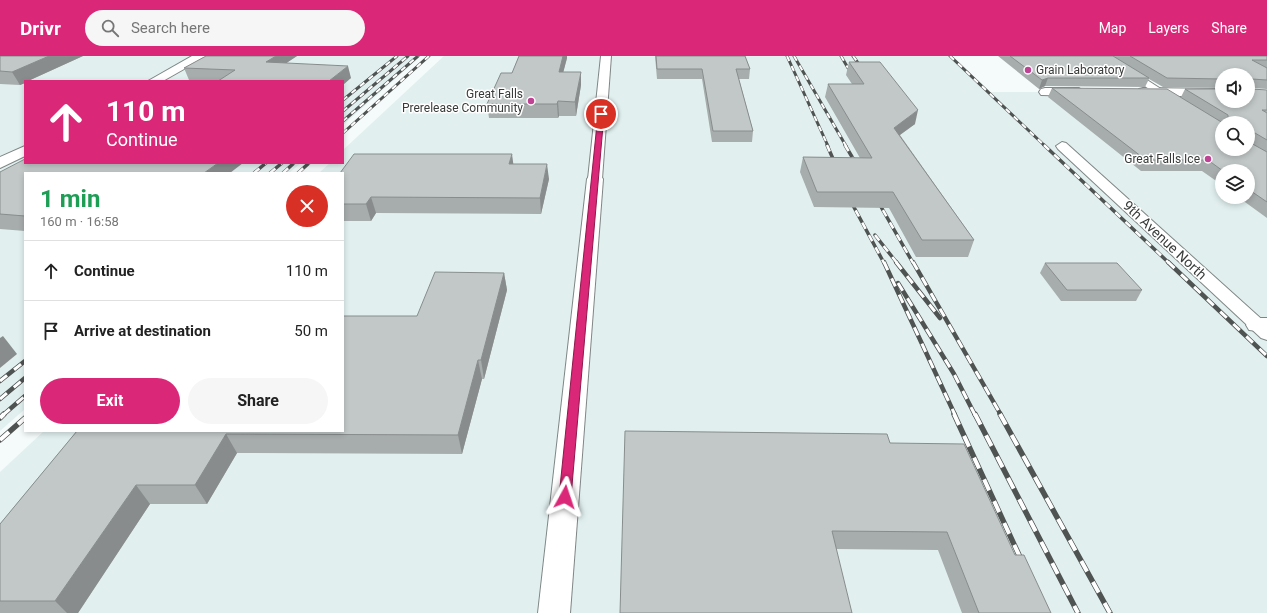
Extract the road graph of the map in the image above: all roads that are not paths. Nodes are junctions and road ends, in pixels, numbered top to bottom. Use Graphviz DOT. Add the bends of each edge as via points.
graph roads {
  1 [pos="201,56"];
  2 [pos="606,56"];
  3 [pos="1104,56"];
  4 [pos="156,80"];
  5 [pos="1045,92"];
  6 [pos="1092,92"];
  7 [pos="1130,92"];
  8 [pos="1161,92"];
  9 [pos="1215,93"];
  10 [pos="1186,108"];
  11 [pos="1062,146"];
  12 [pos="24,151"];
  13 [pos="0,163"];
  14 [pos="596,179"];
  15 [pos="1264,328"];
  16 [pos="554,613"];
  1 -- 4 [label="street"];
  2 -- 14 [label="lane"];
  3 -- 8 [label="lane"];
  5 -- 6 [label="street"];
  7 -- 8 [label="street"];
  8 -- 9 [label="street"];
  8 -- 10 [label="lane"];
  11 -- 15 [label="lane, 9th Avenue North"];
  12 -- 13 [label="street"];
  14 -- 16 [label="street"];
}
